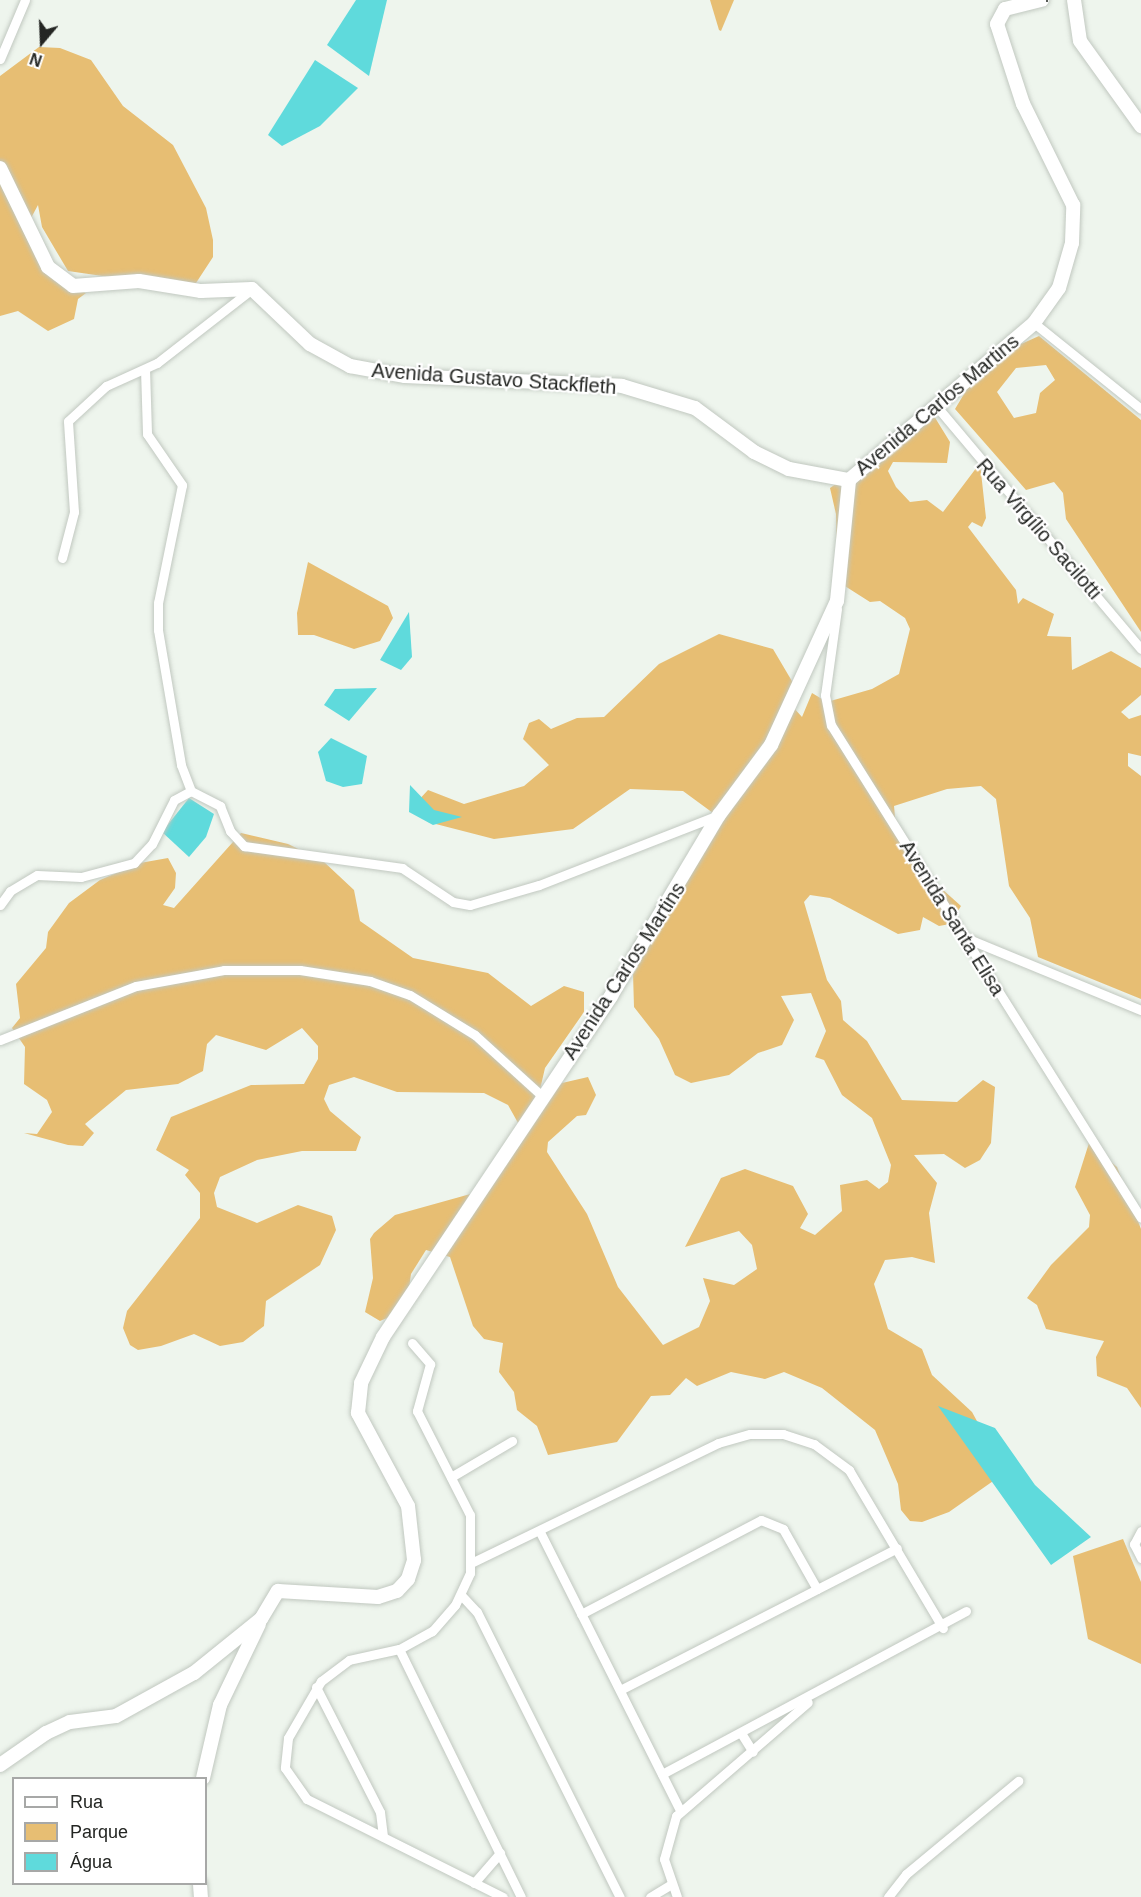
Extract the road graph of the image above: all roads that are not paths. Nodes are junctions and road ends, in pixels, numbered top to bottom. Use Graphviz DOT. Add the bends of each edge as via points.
graph roads {
  1 [pos="25,0"];
  2 [pos="1042,0"];
  3 [pos="1074,0"];
  4 [pos="0,59"];
  5 [pos="1141,126"];
  6 [pos="0,168"];
  7 [pos="252,289"];
  8 [pos="1034,324"];
  9 [pos="145,369"];
  10 [pos="938,408"];
  11 [pos="1141,409"];
  12 [pos="849,480"];
  13 [pos="62,558"];
  14 [pos="837,601"];
  15 [pos="1141,649"];
  16 [pos="191,791"];
  17 [pos="720,815"];
  18 [pos="0,905"];
  19 [pos="966,939"];
  20 [pos="1141,1010"];
  21 [pos="0,1040"];
  22 [pos="542,1096"];
  23 [pos="1141,1218"];
  24 [pos="412,1343"];
  25 [pos="512,1441"];
  26 [pos="451,1477"];
  27 [pos="1141,1531"];
  28 [pos="540,1533"];
  29 [pos="897,1548"];
  30 [pos="1141,1558"];
  31 [pos="473,1562"];
  32 [pos="817,1589"];
  33 [pos="462,1595"];
  34 [pos="966,1611"];
  35 [pos="581,1614"];
  36 [pos="261,1619"];
  37 [pos="943,1628"];
  38 [pos="399,1649"];
  39 [pos="316,1688"];
  40 [pos="620,1690"];
  41 [pos="818,1693"];
  42 [pos="759,1724"];
  43 [pos="741,1733"];
  44 [pos="761,1745"];
  45 [pos="753,1752"];
  46 [pos="0,1765"];
  47 [pos="662,1774"];
  48 [pos="203,1777"];
  49 [pos="1018,1781"];
  50 [pos="680,1810"];
  51 [pos="383,1837"];
  52 [pos="500,1853"];
  53 [pos="474,1882"];
  54 [pos="670,1885"];
  55 [pos="503,1897"];
  56 [pos="521,1897"];
  57 [pos="620,1897"];
  58 [pos="650,1897"];
  59 [pos="677,1897"];
  60 [pos="888,1897"];
  1 -- 4 [label="street"];
  2 -- 8 [label="street, Avenida Carlos Martins" via="1005,9 997,24 1023,104 1075,215 1061,282"];
  3 -- 5 [label="street" via="1080,41"];
  6 -- 7 [label="street" via="48,267 63,282"];
  7 -- 9 [label="street"];
  7 -- 12 [label="street, Avenida Gustavo Stackfleth" via="310,344 350,366 405,376 622,386 695,408 754,452 789,469"];
  8 -- 10 [label="street, Avenida Carlos Martins"];
  8 -- 11 [label="street"];
  9 -- 13 [label="street" via="106,386 68,421 74,512"];
  9 -- 16 [label="street" via="147,434 182,485 158,603 158,630 181,765"];
  10 -- 12 [label="street, Avenida Carlos Martins"];
  10 -- 15 [label="street, Rua Virgílio Sacilotti"];
  12 -- 14 [label="street, Avenida Carlos Martins"];
  14 -- 17 [label="street, Avenida Carlos Martins" via="771,745"];
  14 -- 19 [label="street, Avenida Santa Elisa" via="826,711"];
  16 -- 17 [label="street" via="220,806 230,831 244,846 402,868 453,902 470,905 496,900"];
  16 -- 18 [label="street" via="170,806 152,844 134,863 81,877 37,875 10,891"];
  17 -- 22 [label="street, Avenida Carlos Martins" via="652,931"];
  19 -- 20 [label="street"];
  19 -- 23 [label="street, Avenida Santa Elisa"];
  21 -- 22 [label="street" via="135,986 224,970 300,970 370,981 410,995 475,1035"];
  22 -- 36 [label="street, Avenida Carlos Martins" via="383,1337 359,1393 362,1428 408,1506 414,1560 408,1579 397,1591 378,1598 278,1591"];
  24 -- 26 [label="street" via="430,1364 417,1411"];
  25 -- 26 [label="street"];
  26 -- 31 [label="street" via="470,1515"];
  27 -- 30 [label="street" via="1134,1544"];
  28 -- 29 [label="street" via="718,1443 772,1433 814,1444 841,1462"];
  28 -- 31 [label="street"];
  28 -- 35 [label="street"];
  29 -- 32 [label="street"];
  29 -- 37 [label="street"];
  31 -- 33 [label="street"];
  32 -- 35 [label="street" via="783,1529 761,1520"];
  32 -- 40 [label="street"];
  33 -- 38 [label="street" via="432,1631"];
  33 -- 57 [label="street" via="477,1612"];
  34 -- 37 [label="street"];
  35 -- 40 [label="street"];
  36 -- 46 [label="street, Avenida Carlos Martins" via="166,1690 116,1716 70,1722"];
  36 -- 48 [label="street" via="220,1705"];
  37 -- 41 [label="street"];
  38 -- 39 [label="street" via="349,1660"];
  38 -- 52 [label="street"];
  39 -- 51 [label="street" via="380,1812"];
  39 -- 51 [label="street" via="285,1745 289,1780 307,1799"];
  40 -- 47 [label="street"];
  41 -- 42 [label="street"];
  41 -- 44 [label="street"];
  42 -- 43 [label="street"];
  42 -- 44 [label="street"];
  43 -- 45 [label="street"];
  43 -- 47 [label="street"];
  44 -- 45 [label="street"];
  45 -- 50 [label="street"];
  47 -- 50 [label="street"];
  49 -- 60 [label="street" via="906,1874"];
  50 -- 54 [label="street" via="664,1850"];
  51 -- 53 [label="street"];
  52 -- 53 [label="street"];
  52 -- 56 [label="street"];
  53 -- 55 [label="street"];
  54 -- 58 [label="street"];
  54 -- 59 [label="street"];
}
